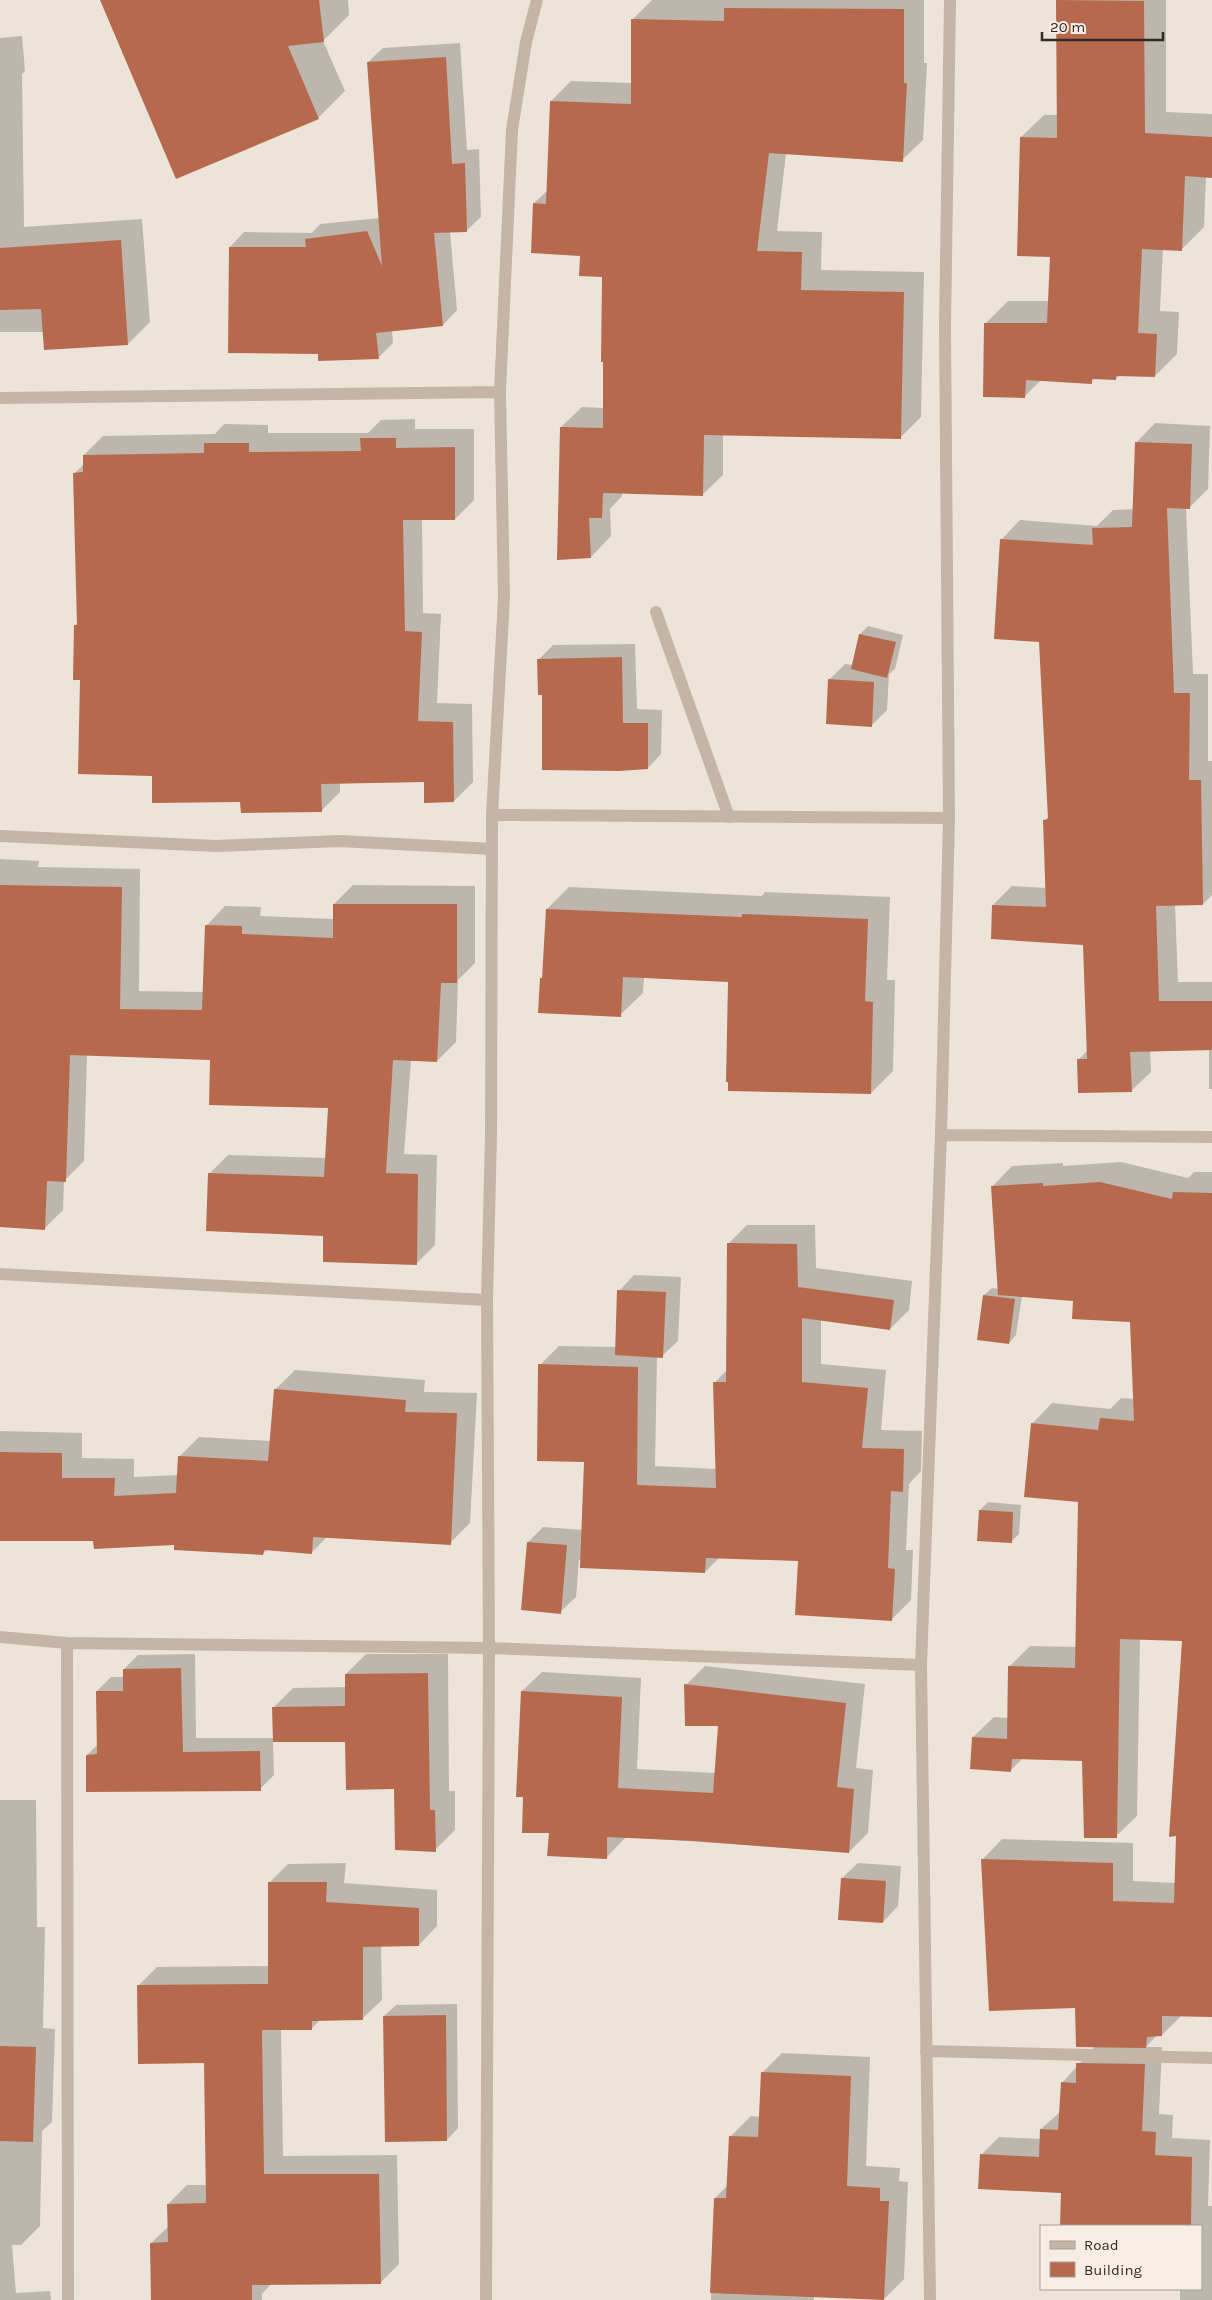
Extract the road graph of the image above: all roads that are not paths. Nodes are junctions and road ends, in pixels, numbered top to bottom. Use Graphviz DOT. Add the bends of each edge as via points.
graph roads {
  1 [pos="537,0"];
  2 [pos="950,0"];
  3 [pos="500,392"];
  4 [pos="0,398"];
  5 [pos="656,612"];
  6 [pos="492,814"];
  7 [pos="729,817"];
  8 [pos="949,818"];
  9 [pos="0,836"];
  10 [pos="492,849"];
  11 [pos="941,1135"];
  12 [pos="1212,1137"];
  13 [pos="0,1274"];
  14 [pos="487,1300"];
  15 [pos="0,1637"];
  16 [pos="68,1643"];
  17 [pos="489,1648"];
  18 [pos="921,1665"];
  19 [pos="926,2051"];
  20 [pos="1212,2058"];
  21 [pos="68,2300"];
  22 [pos="486,2300"];
  23 [pos="930,2300"];
  1 -- 3 [label="street" via="526,42 512,130"];
  2 -- 8 [label="street" via="945,327"];
  3 -- 4 [label="street"];
  3 -- 6 [label="street" via="504,598"];
  5 -- 7 [label="street"];
  6 -- 7 [label="street"];
  6 -- 10 [label="street"];
  7 -- 8 [label="street"];
  8 -- 11 [label="street"];
  9 -- 10 [label="street" via="216,846 339,841"];
  10 -- 14 [label="street"];
  11 -- 12 [label="street"];
  11 -- 18 [label="street"];
  13 -- 14 [label="street"];
  14 -- 17 [label="street"];
  15 -- 16 [label="street"];
  16 -- 17 [label="street"];
  16 -- 21 [label="street"];
  17 -- 18 [label="street"];
  17 -- 22 [label="street"];
  18 -- 19 [label="street"];
  19 -- 20 [label="street"];
  19 -- 23 [label="street"];
}
